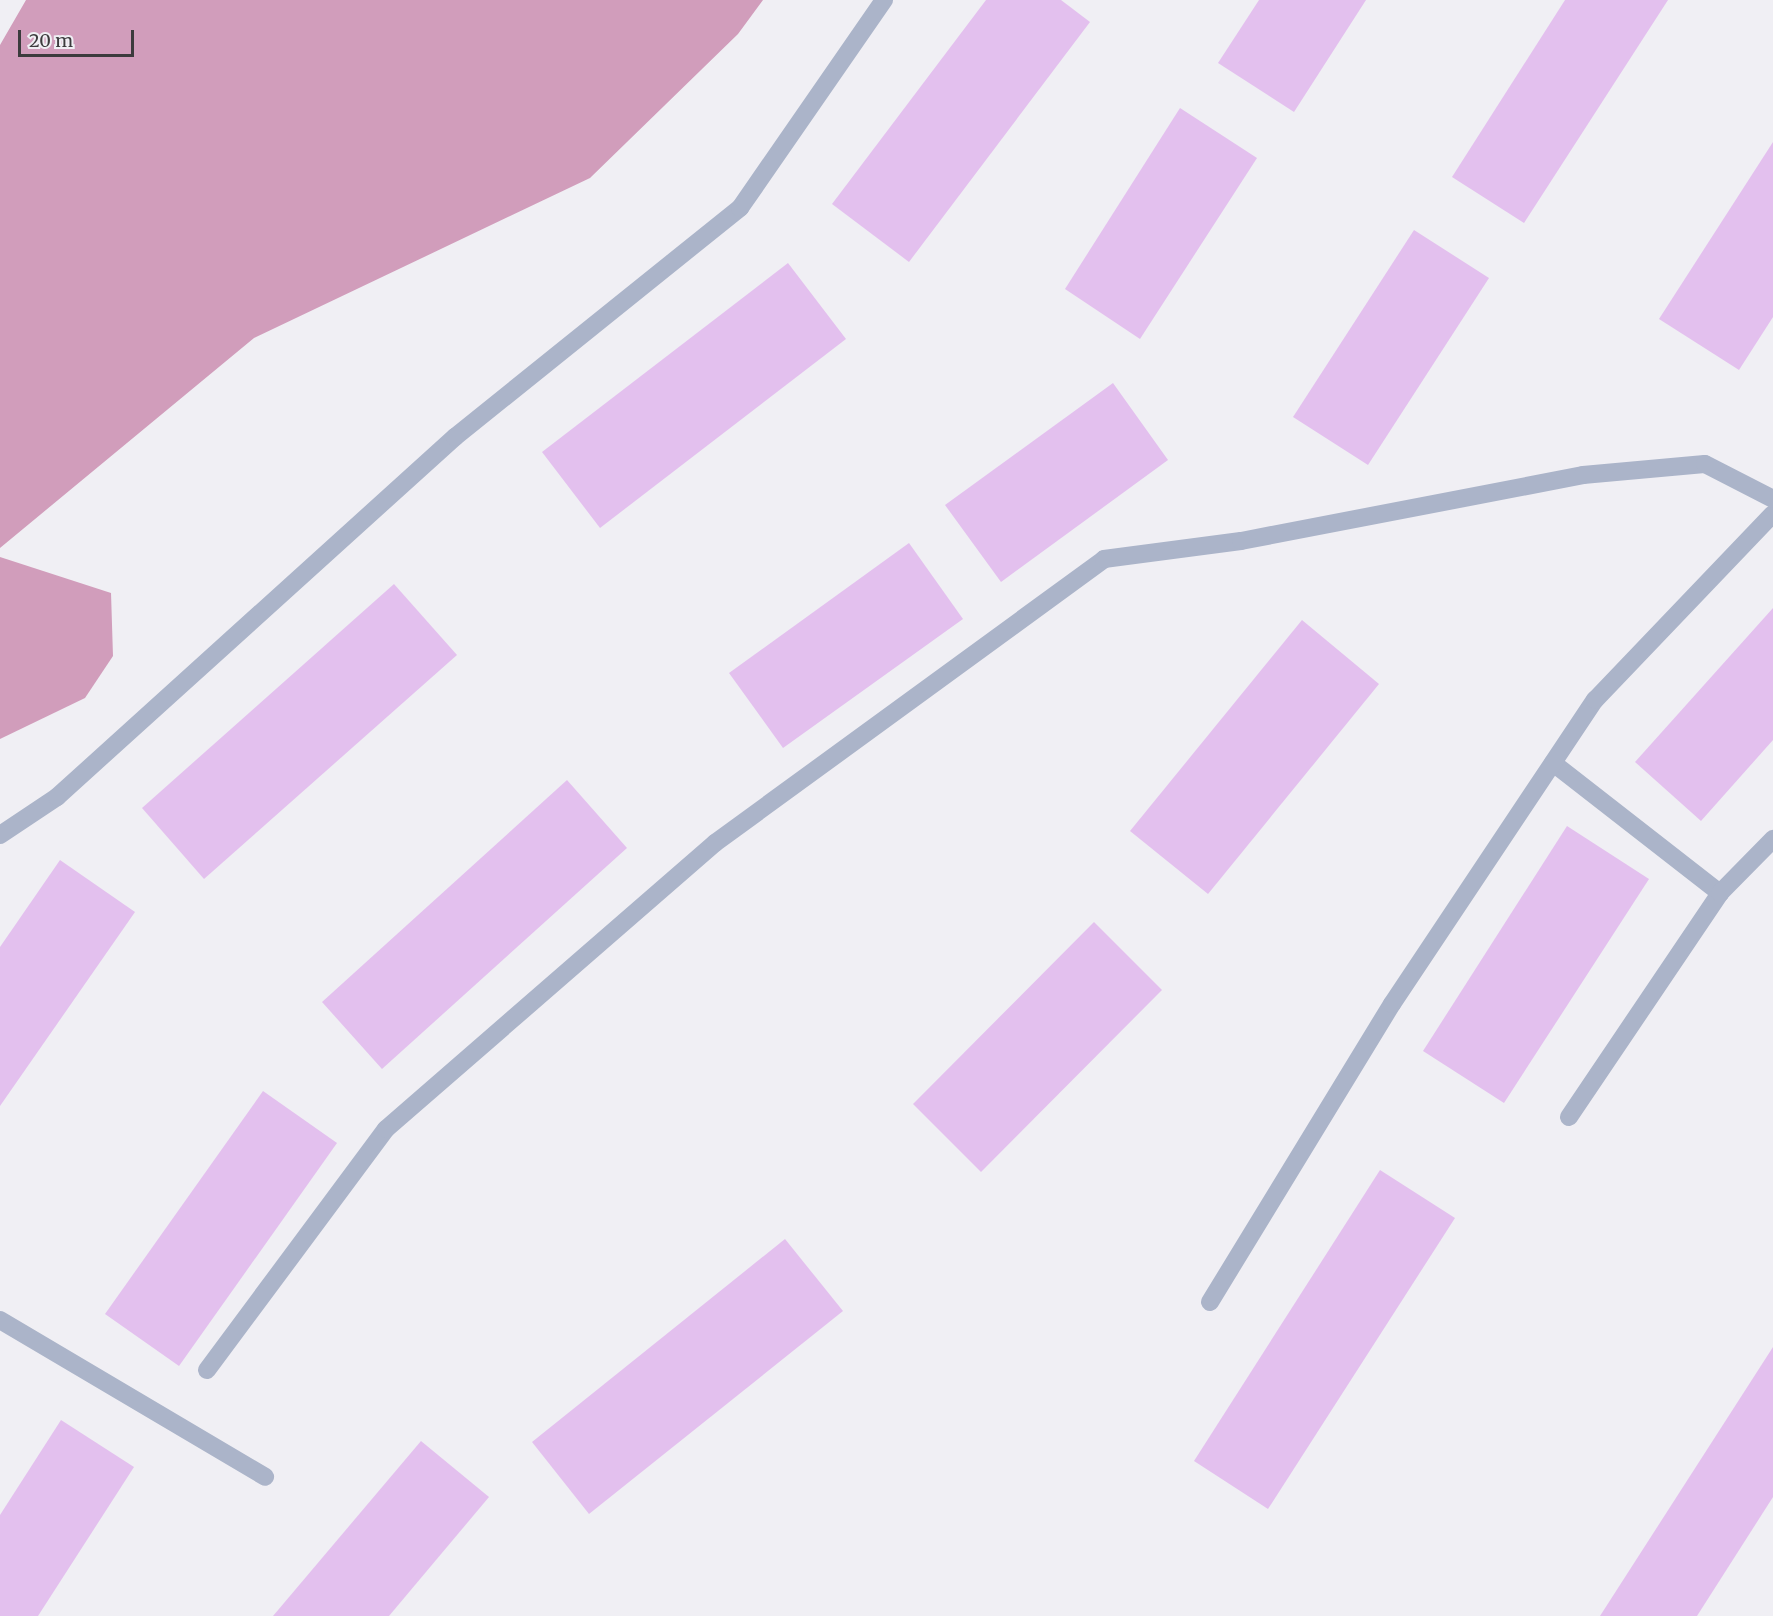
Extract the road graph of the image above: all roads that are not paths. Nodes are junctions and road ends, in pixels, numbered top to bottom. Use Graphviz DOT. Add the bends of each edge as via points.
graph roads {
  1 [pos="884,0"];
  2 [pos="1773,499"];
  3 [pos="1773,514"];
  4 [pos="1553,763"];
  5 [pos="0,835"];
  6 [pos="1773,839"];
  7 [pos="1720,893"];
  8 [pos="1569,1117"];
  9 [pos="1210,1302"];
  10 [pos="0,1320"];
  11 [pos="207,1370"];
  12 [pos="265,1477"];
  1 -- 5 [label="street" via="740,208 455,437 57,797"];
  2 -- 11 [label="street" via="1705,464 1583,475 1241,541 1104,559 715,843 386,1129"];
  3 -- 4 [label="street" via="1595,700"];
  4 -- 7 [label="street"];
  4 -- 9 [label="street" via="1392,1004"];
  6 -- 7 [label="street"];
  7 -- 8 [label="street"];
  10 -- 12 [label="street"];
}
